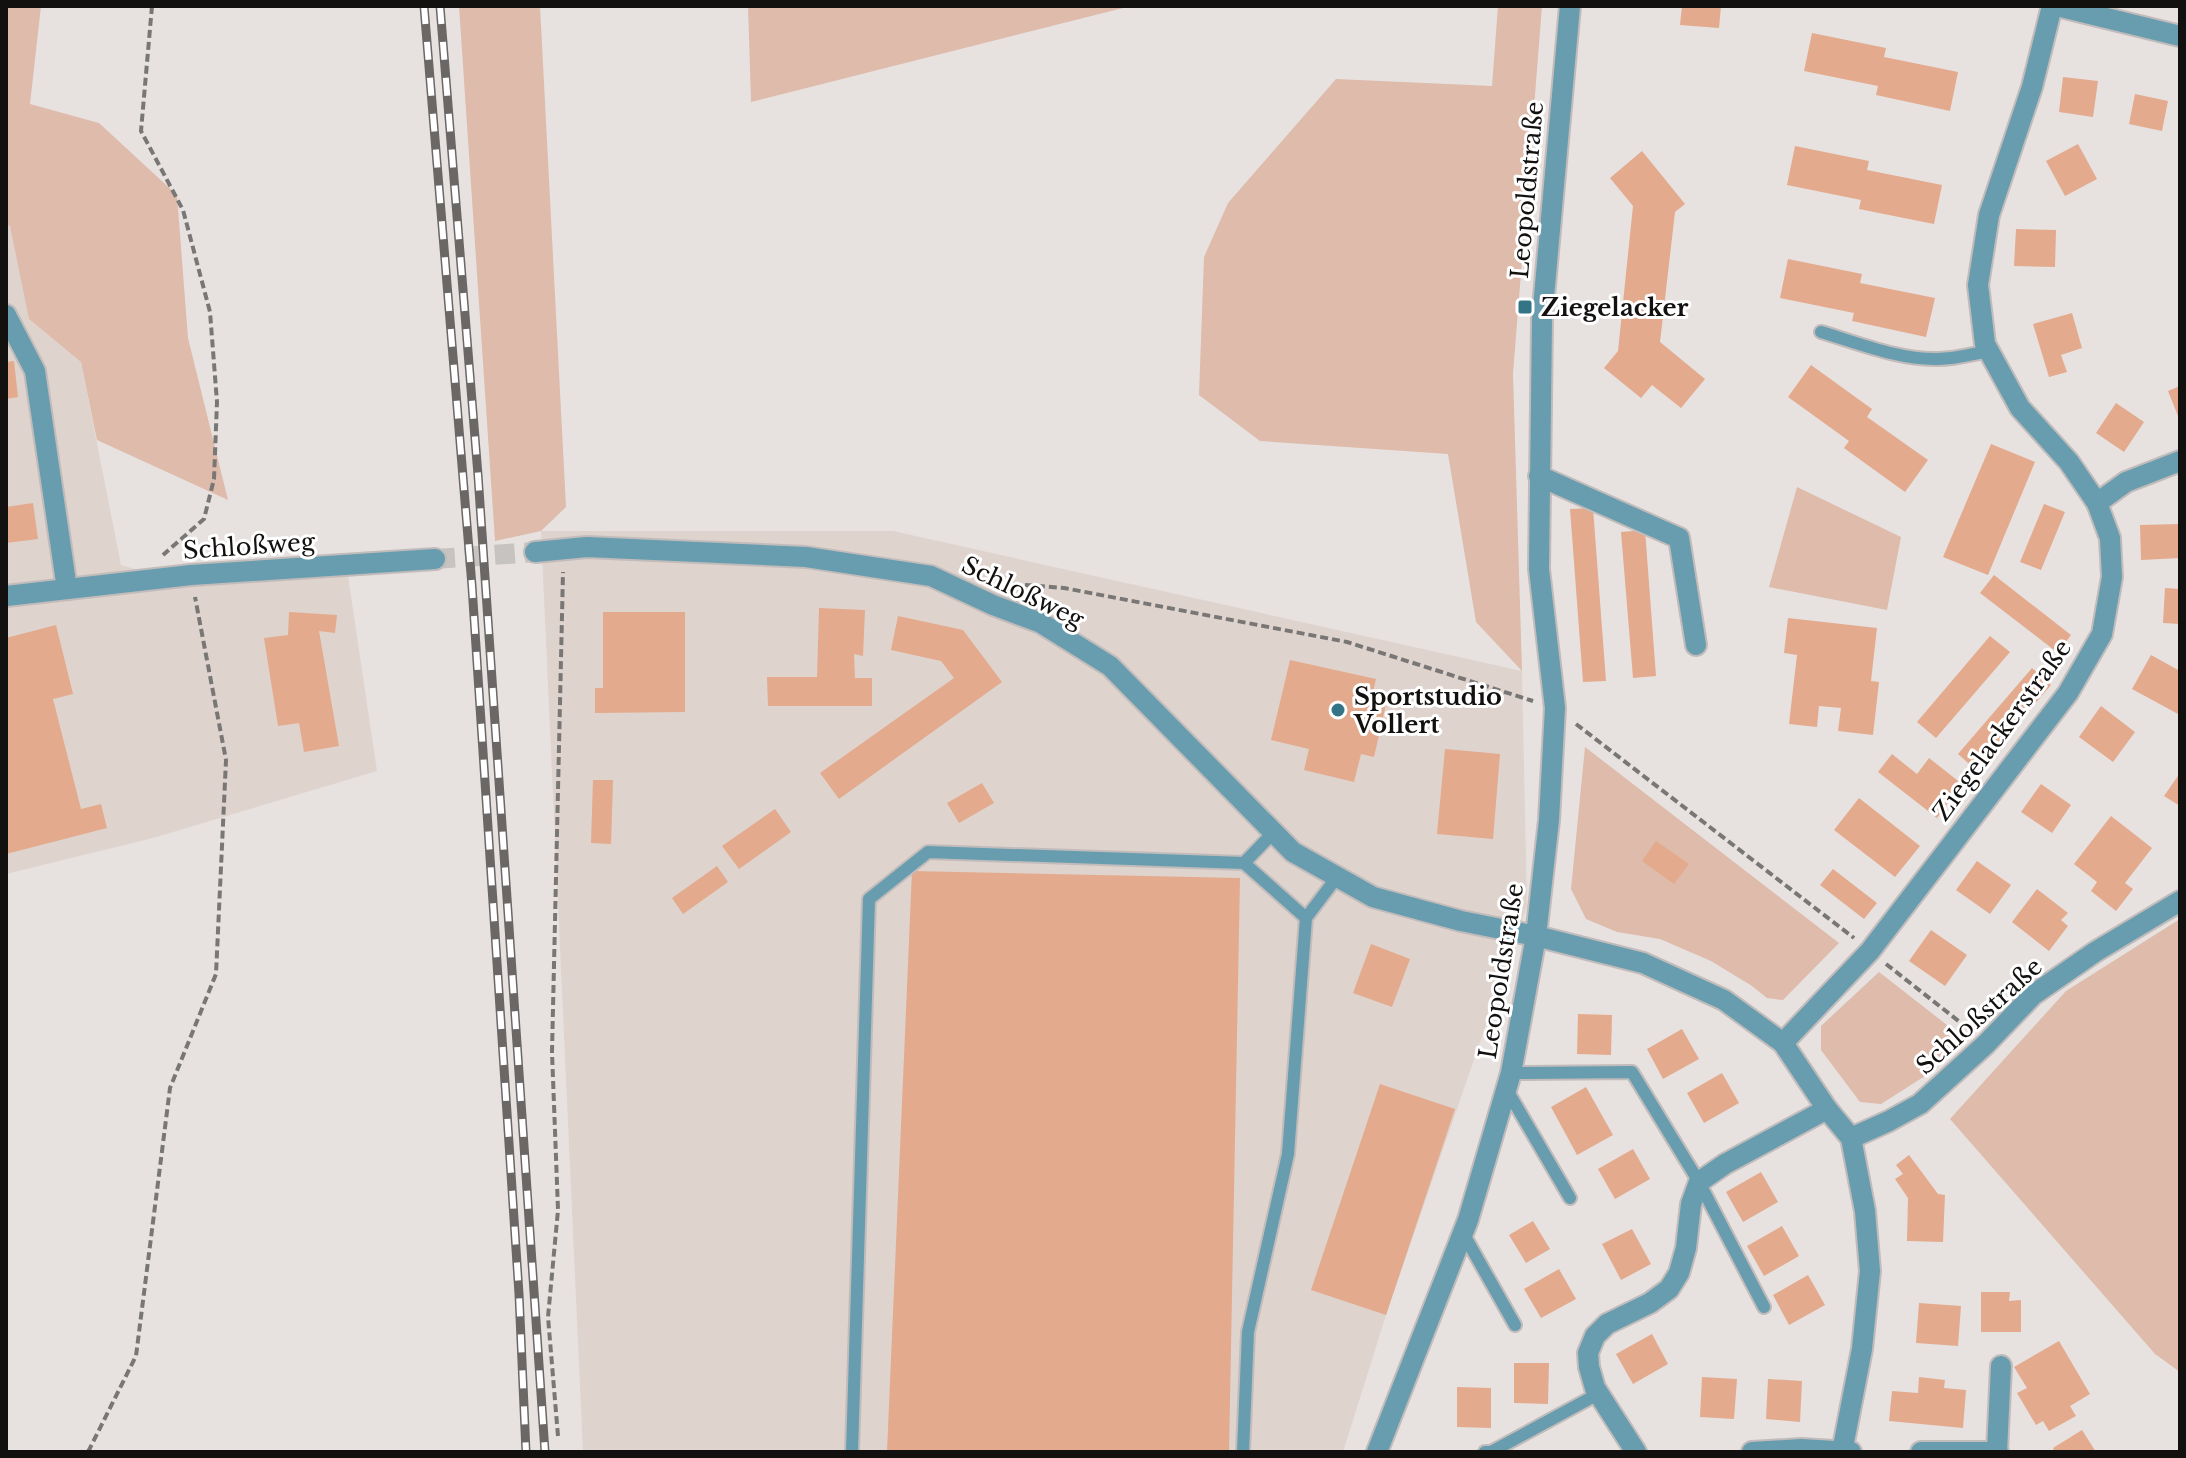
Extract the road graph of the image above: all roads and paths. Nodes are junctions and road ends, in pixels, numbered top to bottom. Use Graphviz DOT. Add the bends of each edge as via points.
graph roads {
  1 [pos="152,6"];
  2 [pos="1570,6"];
  3 [pos="2054,6"];
  4 [pos="2180,36"];
  5 [pos="6,315"];
  6 [pos="1821,332"];
  7 [pos="1989,351"];
  8 [pos="2180,461"];
  9 [pos="1539,476"];
  10 [pos="2097,503"];
  11 [pos="564,549"];
  12 [pos="535,552"];
  13 [pos="435,559"];
  14 [pos="191,575"];
  15 [pos="139,580"];
  16 [pos="1001,583"];
  17 [pos="67,589"];
  18 [pos="6,596"];
  19 [pos="1696,645"];
  20 [pos="1555,708"];
  21 [pos="1273,833"];
  22 [pos="1244,863"];
  23 [pos="1337,877"];
  24 [pos="2180,901"];
  25 [pos="1306,918"];
  26 [pos="1536,936"];
  27 [pos="1870,951"];
  28 [pos="1783,1043"];
  29 [pos="1986,1044"];
  30 [pos="1509,1082"];
  31 [pos="1827,1109"];
  32 [pos="1851,1138"];
  33 [pos="1699,1182"];
  34 [pos="1570,1198"];
  35 [pos="1463,1233"];
  36 [pos="1764,1307"];
  37 [pos="1515,1325"];
  38 [pos="2001,1366"];
  39 [pos="1598,1394"];
  40 [pos="558,1436"];
  41 [pos="88,1452"];
  42 [pos="852,1452"];
  43 [pos="1243,1452"];
  44 [pos="1377,1452"];
  45 [pos="1485,1452"];
  46 [pos="1636,1452"];
  47 [pos="1752,1452"];
  48 [pos="1842,1452"];
  49 [pos="1851,1452"];
  50 [pos="1921,1452"];
  51 [pos="1998,1452"];
  1 -- 15 [label="path" via="141,131 183,210 210,312 217,402 214,479 204,519"];
  2 -- 9 [label="street, Leopoldstraße" via="1542,308"];
  3 -- 4 [label="street"];
  3 -- 7 [label="street, Ziegelackerstraße" via="1989,215 1978,285"];
  5 -- 17 [label="street" via="35,371"];
  6 -- 7 [label="lane" via="1927,359"];
  7 -- 10 [label="street, Ziegelackerstraße" via="2020,408 2069,462"];
  8 -- 10 [label="street" via="2126,482"];
  9 -- 19 [label="street" via="1679,538"];
  9 -- 20 [label="street, Leopoldstraße" via="1539,569"];
  10 -- 27 [label="street, Ziegelackerstraße" via="2110,538 2112,577 2102,634 2068,693"];
  11 -- 12 [label="street, Schloßweg"];
  11 -- 21 [label="street, Schloßweg" via="806,557 931,576 1041,623 1110,666"];
  11 -- 40 [label="path" via="552,1052 558,1210 548,1317"];
  13 -- 14 [label="street, Schloßweg"];
  14 -- 15 [label="street, Schloßweg"];
  14 -- 41 [label="path" via="226,760 216,974 170,1088 136,1356"];
  15 -- 17 [label="street, Schloßweg"];
  16 -- 20 [label="path" via="1064,588 1347,642"];
  17 -- 18 [label="street, Schloßweg"];
  20 -- 26 [label="street, Leopoldstraße"];
  20 -- 27 [label="path"];
  21 -- 22 [label="lane"];
  21 -- 23 [label="street, Schloßweg" via="1293,852"];
  22 -- 25 [label="lane"];
  22 -- 42 [label="lane" via="928,852 869,899"];
  23 -- 25 [label="lane"];
  23 -- 26 [label="street, Schloßweg" via="1373,897"];
  24 -- 29 [label="street, Schloßstraße" via="2033,995"];
  25 -- 43 [label="lane" via="1288,1154 1248,1332"];
  26 -- 28 [label="street, Schloßweg" via="1643,963 1724,1000"];
  26 -- 30 [label="street, Leopoldstraße"];
  27 -- 28 [label="street, Ziegelackerstraße"];
  27 -- 29 [label="path"];
  28 -- 31 [label="street"];
  29 -- 32 [label="street, Schloßstraße" via="1920,1104"];
  30 -- 33 [label="lane" via="1632,1072"];
  30 -- 34 [label="lane"];
  30 -- 35 [label="street, Leopoldstraße"];
  31 -- 32 [label="street"];
  31 -- 33 [label="street"];
  32 -- 48 [label="street" via="1870,1271 1862,1349"];
  33 -- 36 [label="lane"];
  33 -- 39 [label="street" via="1679,1273 1669,1289 1595,1336 1588,1353"];
  35 -- 37 [label="lane"];
  35 -- 44 [label="street, Leopoldstraße"];
  38 -- 51 [label="street"];
  39 -- 45 [label="lane"];
  39 -- 46 [label="street"];
  47 -- 48 [label="street"];
  48 -- 49 [label="street"];
  50 -- 51 [label="street"];
}
